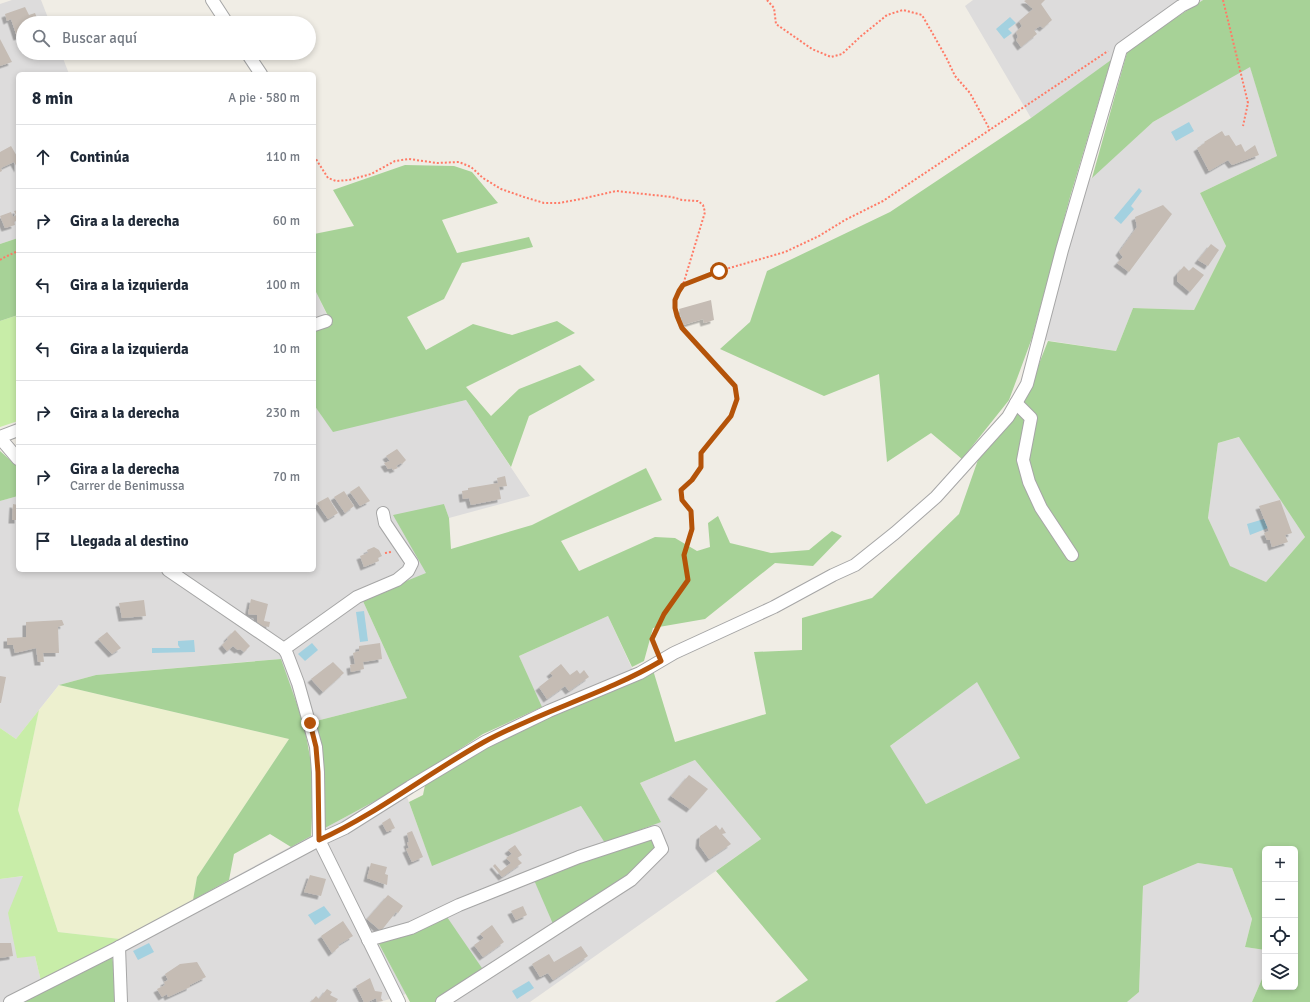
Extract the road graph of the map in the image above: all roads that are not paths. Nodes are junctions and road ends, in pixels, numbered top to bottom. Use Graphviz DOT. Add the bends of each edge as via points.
graph roads {
  1 [pos="212,0"];
  2 [pos="1193,0"];
  3 [pos="222,16"];
  4 [pos="252,60"];
  5 [pos="260,72"];
  6 [pos="326,321"];
  7 [pos="316,324"];
  8 [pos="1016,403"];
  9 [pos="16,431"];
  10 [pos="0,437"];
  11 [pos="16,457"];
  12 [pos="383,513"];
  13 [pos="1072,555"];
  14 [pos="171,572"];
  15 [pos="284,649"];
  16 [pos="319,840"];
  17 [pos="368,940"];
  18 [pos="120,947"];
  19 [pos="10,1002"];
  20 [pos="121,1002"];
  21 [pos="399,1002"];
  22 [pos="442,1002"];
  1 -- 3 [label="street"];
  2 -- 8 [label="street" via="1121,48 1062,250 1027,384"];
  4 -- 5 [label="street"];
  6 -- 7 [label="street"];
  8 -- 13 [label="street" via="1031,418 1023,460 1029,482 1041,508"];
  8 -- 16 [label="street" via="1008,417 936,498 855,565 774,607 674,653 640,674 549,711 485,742 345,828"];
  9 -- 10 [label="street"];
  10 -- 11 [label="street"];
  12 -- 15 [label="street" via="385,523 412,563 408,571 397,580 356,597"];
  14 -- 15 [label="street"];
  15 -- 16 [label="street" via="298,683 316,747"];
  16 -- 17 [label="street"];
  16 -- 18 [label="street"];
  17 -- 21 [label="street"];
  17 -- 22 [label="street" via="411,928 459,905 579,858 655,832 662,848 631,880"];
  18 -- 19 [label="street"];
  18 -- 20 [label="street"];
}
